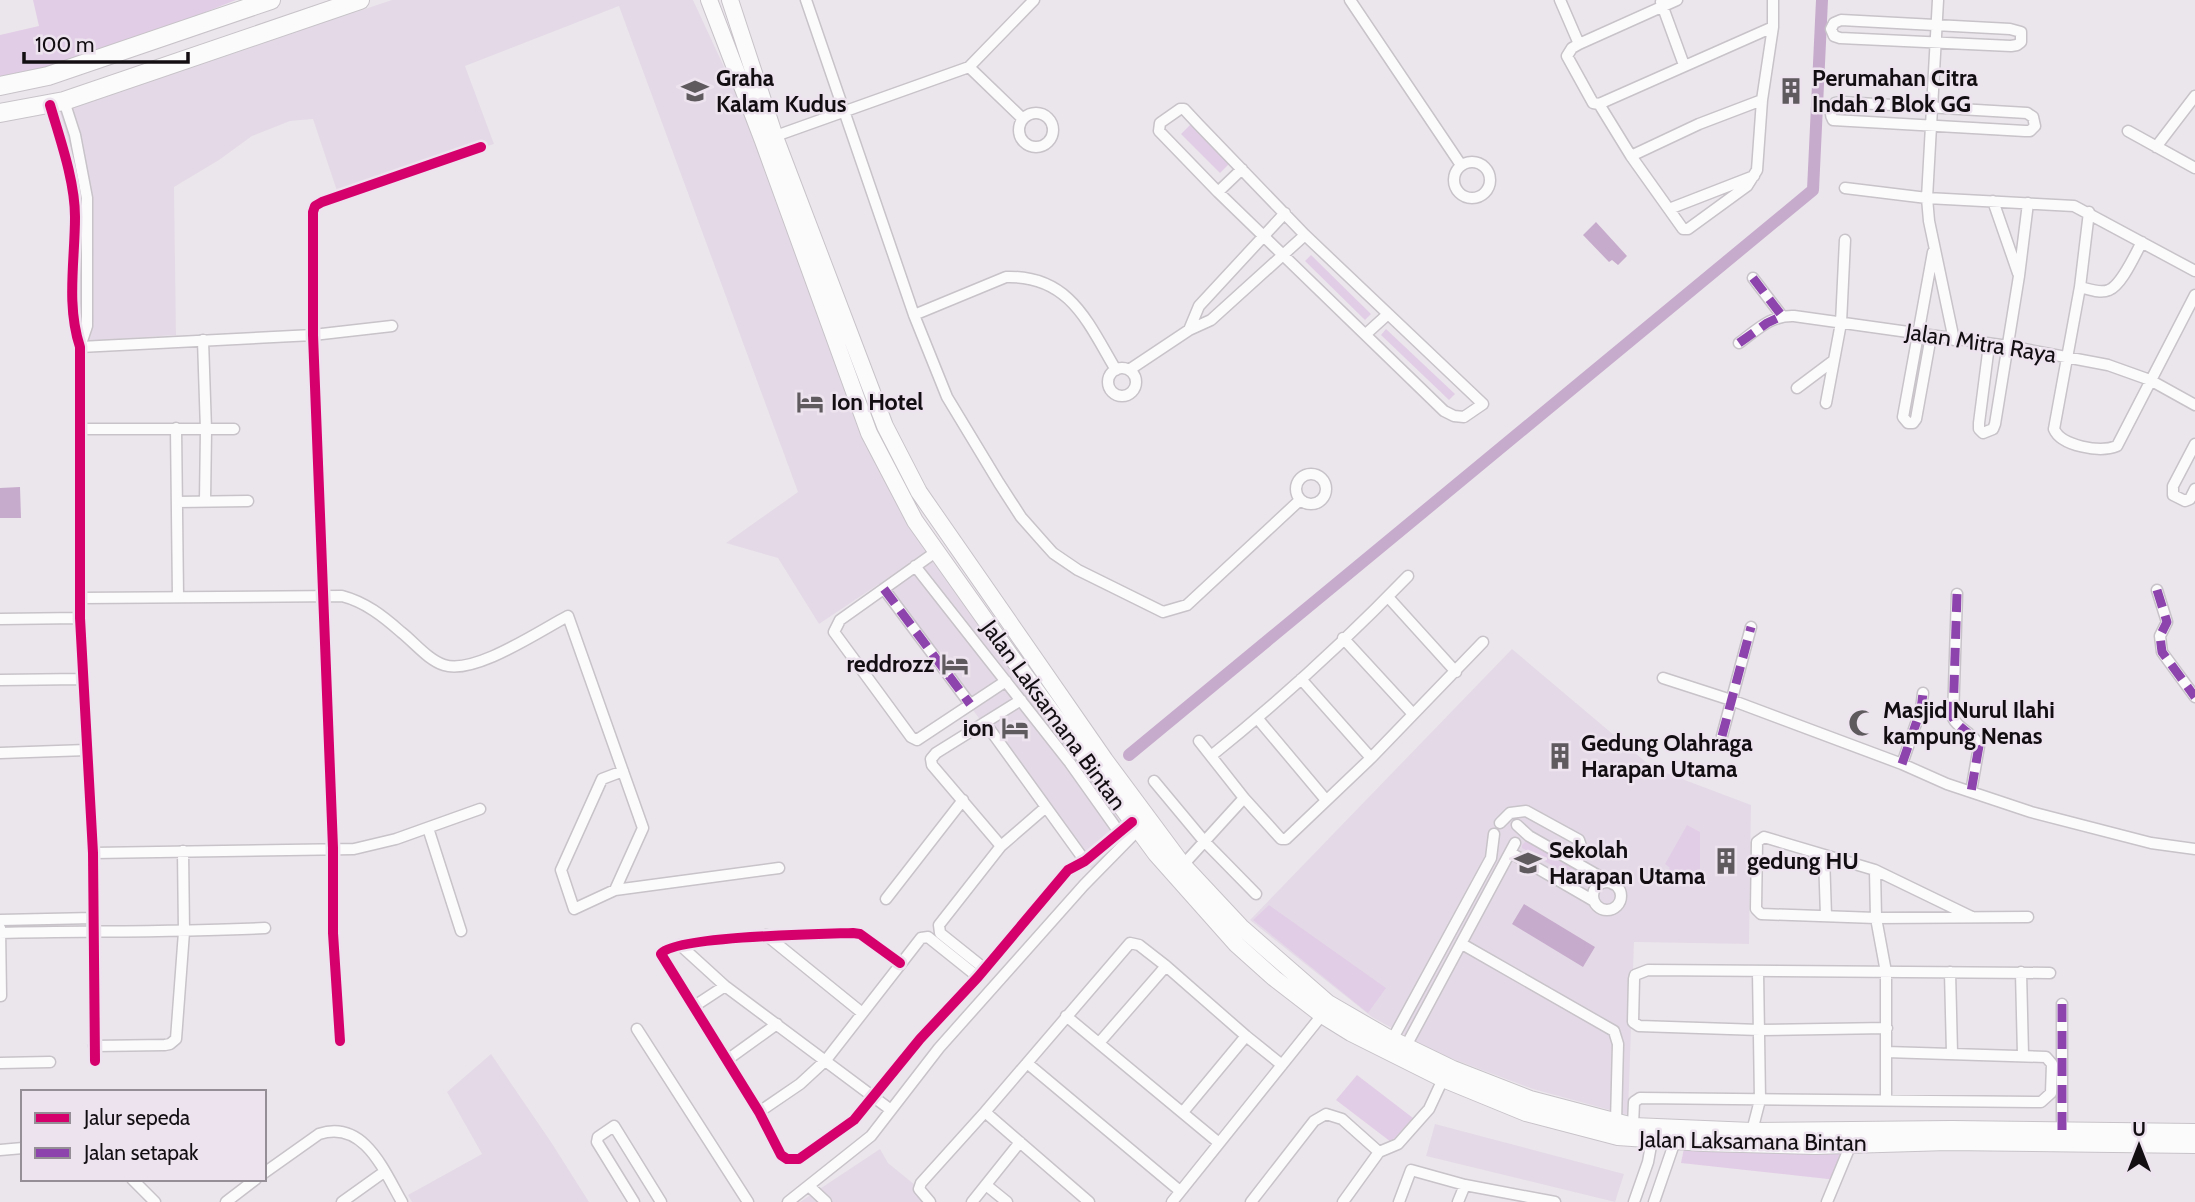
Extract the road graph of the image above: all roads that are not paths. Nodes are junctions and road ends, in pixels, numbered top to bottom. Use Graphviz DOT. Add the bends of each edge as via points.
graph roads {
  1 [pos="271,0"];
  2 [pos="360,0"];
  3 [pos="709,0"];
  4 [pos="730,0"];
  5 [pos="806,0"];
  6 [pos="1034,0"];
  7 [pos="1350,0"];
  8 [pos="1560,0"];
  9 [pos="1677,0"];
  10 [pos="1773,0"];
  11 [pos="1938,0"];
  12 [pos="1661,3"];
  13 [pos="1936,26"];
  14 [pos="1773,27"];
  15 [pos="1935,42"];
  16 [pos="1579,44"];
  17 [pos="1684,65"];
  18 [pos="969,67"];
  19 [pos="0,86"];
  20 [pos="2195,96"];
  21 [pos="1762,100"];
  22 [pos="57,103"];
  23 [pos="1599,104"];
  24 [pos="1930,107"];
  25 [pos="844,112"];
  26 [pos="0,113"];
  27 [pos="1023,119"];
  28 [pos="1929,127"];
  29 [pos="2128,131"];
  30 [pos="769,139"];
  31 [pos="481,147"];
  32 [pos="2156,147"];
  33 [pos="1631,156"];
  34 [pos="1461,165"];
  35 [pos="2195,168"];
  36 [pos="1242,169"];
  37 [pos="1754,176"];
  38 [pos="1844,188"];
  39 [pos="1218,192"];
  40 [pos="1927,198"];
  41 [pos="1993,201"];
  42 [pos="2028,203"];
  43 [pos="1670,209"];
  44 [pos="2089,212"];
  45 [pos="1285,213"];
  46 [pos="1305,235"];
  47 [pos="1263,236"];
  48 [pos="1846,240"];
  49 [pos="2142,242"];
  50 [pos="1934,245"];
  51 [pos="1284,255"];
  52 [pos="2195,271"];
  53 [pos="2019,276"];
  54 [pos="1753,278"];
  55 [pos="2080,287"];
  56 [pos="2195,295"];
  57 [pos="1388,314"];
  58 [pos="914,315"];
  59 [pos="1782,316"];
  60 [pos="1842,323"];
  61 [pos="392,326"];
  62 [pos="1189,330"];
  63 [pos="1917,333"];
  64 [pos="1366,334"];
  65 [pos="313,335"];
  66 [pos="1931,336"];
  67 [pos="203,340"];
  68 [pos="1954,340"];
  69 [pos="1739,343"];
  70 [pos="1989,345"];
  71 [pos="2008,346"];
  72 [pos="80,347"];
  73 [pos="2068,357"];
  74 [pos="1833,361"];
  75 [pos="1116,370"];
  76 [pos="1129,370"];
  77 [pos="2150,380"];
  78 [pos="1797,388"];
  79 [pos="1826,403"];
  80 [pos="2195,405"];
  81 [pos="176,428"];
  82 [pos="81,429"];
  83 [pos="234,429"];
  84 [pos="206,430"];
  85 [pos="2195,444"];
  86 [pos="2195,489"];
  87 [pos="1300,499"];
  88 [pos="205,501"];
  89 [pos="248,501"];
  90 [pos="177,502"];
  91 [pos="936,551"];
  92 [pos="915,566"];
  93 [pos="1408,576"];
  94 [pos="884,589"];
  95 [pos="2157,590"];
  96 [pos="1957,594"];
  97 [pos="323,596"];
  98 [pos="178,597"];
  99 [pos="1388,597"];
  100 [pos="80,598"];
  101 [pos="80,618"];
  102 [pos="0,619"];
  103 [pos="1751,627"];
  104 [pos="1343,638"];
  105 [pos="1483,642"];
  106 [pos="1456,671"];
  107 [pos="1663,678"];
  108 [pos="82,679"];
  109 [pos="1301,679"];
  110 [pos="0,680"];
  111 [pos="1006,681"];
  112 [pos="1923,693"];
  113 [pos="2195,697"];
  114 [pos="1021,700"];
  115 [pos="1731,700"];
  116 [pos="970,704"];
  117 [pos="1413,714"];
  118 [pos="1258,719"];
  119 [pos="986,724"];
  120 [pos="1722,736"];
  121 [pos="1199,741"];
  122 [pos="87,750"];
  123 [pos="0,753"];
  124 [pos="1211,756"];
  125 [pos="1076,758"];
  126 [pos="1371,758"];
  127 [pos="1902,764"];
  128 [pos="623,771"];
  129 [pos="1154,781"];
  130 [pos="1971,792"];
  131 [pos="1244,798"];
  132 [pos="963,800"];
  133 [pos="1326,800"];
  134 [pos="1046,807"];
  135 [pos="480,808"];
  136 [pos="1500,823"];
  137 [pos="1517,824"];
  138 [pos="428,828"];
  139 [pos="1130,828"];
  140 [pos="1494,834"];
  141 [pos="1204,841"];
  142 [pos="1001,846"];
  143 [pos="333,848"];
  144 [pos="1513,848"];
  145 [pos="2195,849"];
  146 [pos="183,852"];
  147 [pos="93,853"];
  148 [pos="1824,856"];
  149 [pos="1085,862"];
  150 [pos="1577,863"];
  151 [pos="1183,865"];
  152 [pos="779,868"];
  153 [pos="1875,870"];
  154 [pos="1613,884"];
  155 [pos="615,890"];
  156 [pos="1256,894"];
  157 [pos="886,899"];
  158 [pos="1594,901"];
  159 [pos="1826,916"];
  160 [pos="1972,917"];
  161 [pos="2028,917"];
  162 [pos="94,918"];
  163 [pos="1876,918"];
  164 [pos="0,919"];
  165 [pos="265,928"];
  166 [pos="94,930"];
  167 [pos="461,931"];
  168 [pos="184,932"];
  169 [pos="0,933"];
  170 [pos="766,935"];
  171 [pos="1462,944"];
  172 [pos="680,946"];
  173 [pos="900,963"];
  174 [pos="1166,966"];
  175 [pos="1758,971"];
  176 [pos="1886,972"];
  177 [pos="1950,972"];
  178 [pos="2021,972"];
  179 [pos="981,973"];
  180 [pos="2050,973"];
  181 [pos="725,986"];
  182 [pos="1,996"];
  183 [pos="2062,1004"];
  184 [pos="693,1007"];
  185 [pos="861,1012"];
  186 [pos="1322,1015"];
  187 [pos="1066,1016"];
  188 [pos="776,1024"];
  189 [pos="1887,1028"];
  190 [pos="637,1029"];
  191 [pos="1760,1030"];
  192 [pos="1246,1036"];
  193 [pos="340,1041"];
  194 [pos="1099,1043"];
  195 [pos="1399,1043"];
  196 [pos="94,1046"];
  197 [pos="1886,1052"];
  198 [pos="1952,1053"];
  199 [pos="2023,1055"];
  200 [pos="727,1060"];
  201 [pos="826,1060"];
  202 [pos="95,1061"];
  203 [pos="50,1062"];
  204 [pos="0,1063"];
  205 [pos="1027,1063"];
  206 [pos="1282,1065"];
  207 [pos="1443,1079"];
  208 [pos="874,1097"];
  209 [pos="1886,1099"];
  210 [pos="1760,1100"];
  211 [pos="1528,1106"];
  212 [pos="891,1110"];
  213 [pos="759,1112"];
  214 [pos="985,1112"];
  215 [pos="1183,1112"];
  216 [pos="1616,1122"];
  217 [pos="1633,1126"];
  218 [pos="1752,1131"];
  219 [pos="2062,1131"];
  220 [pos="2195,1132"];
  221 [pos="2158,1138"];
  222 [pos="1652,1140"];
  223 [pos="1675,1141"];
  224 [pos="1020,1142"];
  225 [pos="1219,1143"];
  226 [pos="1851,1144"];
  227 [pos="2195,1145"];
  228 [pos="21,1148"];
  229 [pos="0,1150"];
  230 [pos="1379,1152"];
  231 [pos="266,1172"];
  232 [pos="384,1172"];
  233 [pos="134,1181"];
  234 [pos="254,1181"];
  235 [pos="986,1185"];
  236 [pos="1465,1185"];
  237 [pos="810,1187"];
  238 [pos="1180,1191"];
  239 [pos="242,1197"];
  240 [pos="1514,1198"];
  241 [pos="155,1202"];
  242 [pos="226,1202"];
  243 [pos="342,1202"];
  244 [pos="402,1202"];
  245 [pos="634,1202"];
  246 [pos="661,1202"];
  247 [pos="748,1202"];
  248 [pos="788,1202"];
  249 [pos="825,1202"];
  250 [pos="930,1202"];
  251 [pos="972,1202"];
  252 [pos="1007,1202"];
  253 [pos="1089,1202"];
  254 [pos="1172,1202"];
  255 [pos="1251,1202"];
  256 [pos="1343,1202"];
  257 [pos="1399,1202"];
  258 [pos="1458,1202"];
  259 [pos="1555,1202"];
  260 [pos="1634,1202"];
  261 [pos="1654,1202"];
  262 [pos="1827,1202"];
  1 -- 19 [label="main road" via="48,76"];
  2 -- 22 [label="main road"];
  3 -- 30 [label="main road, Jalan Laksamana Bintan"];
  4 -- 30 [label="main road, Jalan Laksamana Bintan"];
  5 -- 25 [label="street"];
  6 -- 18 [label="street"];
  7 -- 34 [label="street"];
  8 -- 16 [label="street"];
  9 -- 12 [label="street"];
  10 -- 14 [label="street"];
  11 -- 13 [label="street"];
  12 -- 16 [label="street"];
  12 -- 17 [label="street"];
  13 -- 15 [label="street"];
  13 -- 15 [label="street" via="2017,30 2022,37 2017,46"];
  13 -- 15 [label="street" via="1841,20 1831,29 1840,38"];
  14 -- 17 [label="street"];
  14 -- 21 [label="street"];
  15 -- 24 [label="street"];
  16 -- 23 [label="street" via="1567,57 1593,103"];
  17 -- 23 [label="street"];
  18 -- 25 [label="street"];
  18 -- 27 [label="street"];
  20 -- 32 [label="street"];
  21 -- 33 [label="street"];
  21 -- 37 [label="street"];
  22 -- 26 [label="main road"];
  22 -- 72 [label="street" via="75,135 88,198 87,326"];
  23 -- 33 [label="street"];
  24 -- 28 [label="street"];
  24 -- 28 [label="street" via="1842,102 1835,103 1830,114 1841,122"];
  24 -- 28 [label="street" via="2027,113 2035,126 2030,131"];
  25 -- 30 [label="street"];
  25 -- 58 [label="street"];
  28 -- 40 [label="street"];
  29 -- 32 [label="street"];
  30 -- 91 [label="main road, Jalan Laksamana Bintan" via="869,433"];
  30 -- 151 [label="main road, Jalan Laksamana Bintan" via="885,426 919,492"];
  31 -- 65 [label="street" via="315,206"];
  32 -- 35 [label="street"];
  33 -- 43 [label="street"];
  36 -- 39 [label="street"];
  36 -- 39 [label="street" via="1184,109 1160,123 1161,135"];
  36 -- 45 [label="street"];
  37 -- 43 [label="street"];
  37 -- 43 [label="street" via="1688,229 1683,229"];
  38 -- 40 [label="street"];
  39 -- 47 [label="street"];
  40 -- 41 [label="street"];
  40 -- 50 [label="street"];
  41 -- 42 [label="street"];
  41 -- 53 [label="street"];
  42 -- 44 [label="street" via="2074,206"];
  42 -- 53 [label="street"];
  44 -- 49 [label="street"];
  44 -- 55 [label="street"];
  45 -- 46 [label="street"];
  45 -- 47 [label="street"];
  46 -- 51 [label="street"];
  46 -- 57 [label="street"];
  47 -- 51 [label="street"];
  47 -- 62 [label="street" via="1199,306"];
  48 -- 60 [label="street"];
  49 -- 52 [label="street"];
  49 -- 55 [label="street" via="2118,284 2100,292"];
  50 -- 63 [label="street"];
  50 -- 68 [label="street"];
  51 -- 62 [label="street" via="1211,320"];
  51 -- 64 [label="street"];
  53 -- 71 [label="street"];
  54 -- 59 [label="street"];
  55 -- 73 [label="street"];
  56 -- 77 [label="street"];
  57 -- 64 [label="street"];
  57 -- 64 [label="street" via="1483,404 1464,417 1444,411"];
  58 -- 75 [label="street" via="1006,277 1021,276 1073,300"];
  58 -- 87 [label="street" via="947,397 1021,517 1053,553 1077,570 1149,606 1163,612 1187,606"];
  59 -- 60 [label="street, Jalan Mitra Raya"];
  59 -- 69 [label="street"];
  60 -- 63 [label="street, Jalan Mitra Raya"];
  60 -- 74 [label="street"];
  61 -- 65 [label="street"];
  62 -- 76 [label="street"];
  63 -- 66 [label="street, Jalan Mitra Raya"];
  63 -- 66 [label="street" via="1903,417 1908,423 1916,419"];
  65 -- 67 [label="street"];
  65 -- 97 [label="street"];
  66 -- 68 [label="street, Jalan Mitra Raya"];
  67 -- 72 [label="street"];
  67 -- 84 [label="street"];
  68 -- 70 [label="street, Jalan Mitra Raya"];
  70 -- 71 [label="street, Jalan Mitra Raya"];
  70 -- 71 [label="street" via="1979,423 1983,433 1995,424"];
  71 -- 73 [label="street, Jalan Mitra Raya"];
  72 -- 82 [label="street"];
  73 -- 77 [label="street, Jalan Mitra Raya"];
  73 -- 77 [label="street" via="2054,429 2063,440 2110,449 2117,446"];
  74 -- 78 [label="street"];
  74 -- 79 [label="street"];
  75 -- 76 [label="street"];
  75 -- 76 [label="street" via="1109,376 1108,386 1123,396 1136,385"];
  77 -- 80 [label="street, Jalan Mitra Raya"];
  81 -- 82 [label="street"];
  81 -- 84 [label="street"];
  81 -- 90 [label="street"];
  82 -- 100 [label="street"];
  83 -- 84 [label="street"];
  84 -- 88 [label="street"];
  85 -- 86 [label="street" via="2173,486 2173,495 2185,501"];
  88 -- 89 [label="street"];
  88 -- 90 [label="street"];
  90 -- 98 [label="street"];
  91 -- 92 [label="street"];
  91 -- 125 [label="main road, Jalan Laksamana Bintan"];
  92 -- 94 [label="street"];
  92 -- 111 [label="street"];
  93 -- 99 [label="street"];
  94 -- 116 [label="street"];
  94 -- 116 [label="street" via="840,620 834,632 911,737 921,738"];
  95 -- 113 [label="street" via="2166,622 2160,636 2162,652"];
  96 -- 130 [label="street" via="1953,718 1979,746"];
  97 -- 98 [label="street"];
  97 -- 128 [label="street" via="354,599 381,614 442,664 454,667 486,660 568,616"];
  97 -- 143 [label="street"];
  98 -- 100 [label="street"];
  99 -- 104 [label="street"];
  99 -- 106 [label="street"];
  100 -- 101 [label="street"];
  101 -- 102 [label="street"];
  101 -- 108 [label="street"];
  103 -- 115 [label="street"];
  104 -- 109 [label="street"];
  104 -- 117 [label="street"];
  105 -- 106 [label="street"];
  106 -- 117 [label="street"];
  107 -- 115 [label="street"];
  108 -- 110 [label="street"];
  108 -- 122 [label="street"];
  109 -- 118 [label="street"];
  109 -- 126 [label="street"];
  111 -- 114 [label="street"];
  111 -- 116 [label="street"];
  112 -- 127 [label="street"];
  114 -- 119 [label="street"];
  114 -- 125 [label="street"];
  115 -- 120 [label="street"];
  115 -- 127 [label="street"];
  117 -- 126 [label="street"];
  118 -- 124 [label="street"];
  118 -- 133 [label="street"];
  119 -- 132 [label="street" via="931,759"];
  119 -- 134 [label="street"];
  121 -- 124 [label="street"];
  122 -- 123 [label="street"];
  122 -- 147 [label="street"];
  124 -- 131 [label="street"];
  125 -- 139 [label="main road, Jalan Laksamana Bintan"];
  126 -- 133 [label="street"];
  127 -- 130 [label="street"];
  128 -- 155 [label="street" via="643,828"];
  128 -- 155 [label="street" via="603,779 561,870 574,909"];
  129 -- 141 [label="street"];
  130 -- 145 [label="street" via="2151,843"];
  131 -- 133 [label="street" via="1283,839"];
  131 -- 141 [label="street"];
  132 -- 142 [label="street"];
  132 -- 157 [label="street"];
  134 -- 142 [label="street"];
  134 -- 149 [label="street"];
  135 -- 138 [label="street"];
  136 -- 137 [label="street"];
  136 -- 140 [label="street"];
  136 -- 150 [label="street" via="1510,813 1526,811 1579,840 1582,849"];
  137 -- 144 [label="street" via="1520,832"];
  137 -- 150 [label="street"];
  138 -- 143 [label="street" via="374,845"];
  138 -- 167 [label="street"];
  139 -- 149 [label="street"];
  139 -- 186 [label="main road, Jalan Laksamana Bintan" via="1236,944"];
  139 -- 212 [label="street"];
  140 -- 144 [label="street" via="1497,841"];
  140 -- 195 [label="street" via="1491,858"];
  141 -- 151 [label="street"];
  141 -- 156 [label="street"];
  142 -- 179 [label="street" via="938,929"];
  143 -- 146 [label="street"];
  143 -- 193 [label="street"];
  144 -- 158 [label="street"];
  144 -- 171 [label="street"];
  146 -- 147 [label="street"];
  146 -- 168 [label="street"];
  147 -- 162 [label="street"];
  148 -- 153 [label="street"];
  148 -- 159 [label="street"];
  148 -- 159 [label="street" via="1759,838 1756,909 1764,915"];
  149 -- 179 [label="street" via="1068,870"];
  150 -- 154 [label="street"];
  151 -- 195 [label="main road, Jalan Laksamana Bintan" via="1241,927 1328,1003"];
  152 -- 155 [label="street"];
  153 -- 160 [label="street"];
  153 -- 163 [label="street"];
  154 -- 158 [label="street" via="1596,887"];
  154 -- 158 [label="street" via="1621,894 1617,906 1604,910"];
  159 -- 163 [label="street"];
  160 -- 161 [label="street"];
  160 -- 163 [label="street"];
  162 -- 164 [label="street"];
  162 -- 166 [label="street"];
  163 -- 176 [label="street"];
  164 -- 169 [label="street"];
  165 -- 168 [label="street"];
  166 -- 168 [label="street"];
  166 -- 169 [label="street"];
  166 -- 196 [label="street"];
  168 -- 196 [label="street" via="173,1042"];
  169 -- 182 [label="street"];
  170 -- 172 [label="street"];
  170 -- 173 [label="street" via="860,934"];
  170 -- 185 [label="street"];
  171 -- 195 [label="street"];
  171 -- 216 [label="street" via="1614,1031 1618,1044"];
  172 -- 181 [label="street"];
  172 -- 184 [label="street" via="664,950 661,956"];
  173 -- 179 [label="street" via="926,937"];
  173 -- 185 [label="street"];
  174 -- 187 [label="street" via="1130,943"];
  174 -- 192 [label="street"];
  174 -- 194 [label="street"];
  175 -- 176 [label="street"];
  175 -- 191 [label="street"];
  175 -- 191 [label="street" via="1641,971 1634,979 1633,1015 1635,1025 1648,1028"];
  176 -- 177 [label="street"];
  176 -- 189 [label="street"];
  177 -- 178 [label="street"];
  177 -- 198 [label="street"];
  178 -- 180 [label="street"];
  178 -- 199 [label="street"];
  179 -- 208 [label="street"];
  181 -- 184 [label="street"];
  181 -- 188 [label="street"];
  183 -- 219 [label="street"];
  184 -- 200 [label="street"];
  185 -- 201 [label="street"];
  186 -- 206 [label="street"];
  186 -- 207 [label="main road, Jalan Laksamana Bintan"];
  187 -- 194 [label="street"];
  187 -- 205 [label="street"];
  188 -- 200 [label="street"];
  188 -- 201 [label="street"];
  189 -- 191 [label="street"];
  189 -- 197 [label="street"];
  190 -- 247 [label="street"];
  191 -- 210 [label="street"];
  192 -- 206 [label="street"];
  192 -- 215 [label="street"];
  194 -- 215 [label="street"];
  195 -- 211 [label="main road, Jalan Laksamana Bintan"];
  196 -- 202 [label="street"];
  197 -- 198 [label="street"];
  197 -- 209 [label="street"];
  198 -- 199 [label="street"];
  199 -- 209 [label="street" via="2050,1060 2051,1093 2041,1102"];
  200 -- 213 [label="street"];
  201 -- 208 [label="street"];
  201 -- 213 [label="street"];
  203 -- 204 [label="street"];
  205 -- 214 [label="street"];
  205 -- 238 [label="street"];
  206 -- 225 [label="street"];
  207 -- 211 [label="main road, Jalan Laksamana Bintan"];
  207 -- 230 [label="street" via="1429,1109 1394,1147"];
  208 -- 212 [label="street"];
  208 -- 213 [label="street" via="845,1128 799,1159 781,1155"];
  209 -- 210 [label="street"];
  210 -- 217 [label="street" via="1640,1098 1634,1102"];
  210 -- 218 [label="street"];
  211 -- 216 [label="main road, Jalan Laksamana Bintan"];
  211 -- 222 [label="main road, Jalan Laksamana Bintan" via="1618,1137"];
  212 -- 237 [label="street" via="871,1136"];
  214 -- 224 [label="street"];
  214 -- 250 [label="street" via="921,1183 921,1194"];
  215 -- 225 [label="street"];
  216 -- 217 [label="main road, Jalan Laksamana Bintan"];
  217 -- 218 [label="main road, Jalan Laksamana Bintan"];
  218 -- 219 [label="main road, Jalan Laksamana Bintan"];
  219 -- 221 [label="main road, Jalan Laksamana Bintan"];
  220 -- 221 [label="main road, Jalan Laksamana Bintan"];
  221 -- 226 [label="main road, Jalan Laksamana Bintan"];
  221 -- 227 [label="main road, Jalan Laksamana Bintan"];
  222 -- 223 [label="main road, Jalan Laksamana Bintan"];
  222 -- 260 [label="street"];
  223 -- 226 [label="main road, Jalan Laksamana Bintan"];
  223 -- 261 [label="street"];
  224 -- 235 [label="street"];
  224 -- 253 [label="street"];
  225 -- 238 [label="street"];
  226 -- 262 [label="street"];
  228 -- 229 [label="street"];
  230 -- 255 [label="street" via="1342,1119 1326,1114 1314,1121"];
  230 -- 256 [label="street"];
  231 -- 232 [label="street" via="329,1131 360,1138"];
  232 -- 243 [label="street"];
  232 -- 244 [label="street"];
  233 -- 241 [label="street"];
  234 -- 239 [label="street"];
  235 -- 251 [label="street"];
  235 -- 252 [label="street"];
  236 -- 240 [label="street"];
  236 -- 257 [label="street" via="1411,1170"];
  236 -- 258 [label="street"];
  237 -- 248 [label="street"];
  237 -- 249 [label="street"];
  238 -- 254 [label="street"];
  239 -- 242 [label="street"];
  240 -- 259 [label="street"];
  245 -- 246 [label="street" via="597,1142 614,1126"];
}
